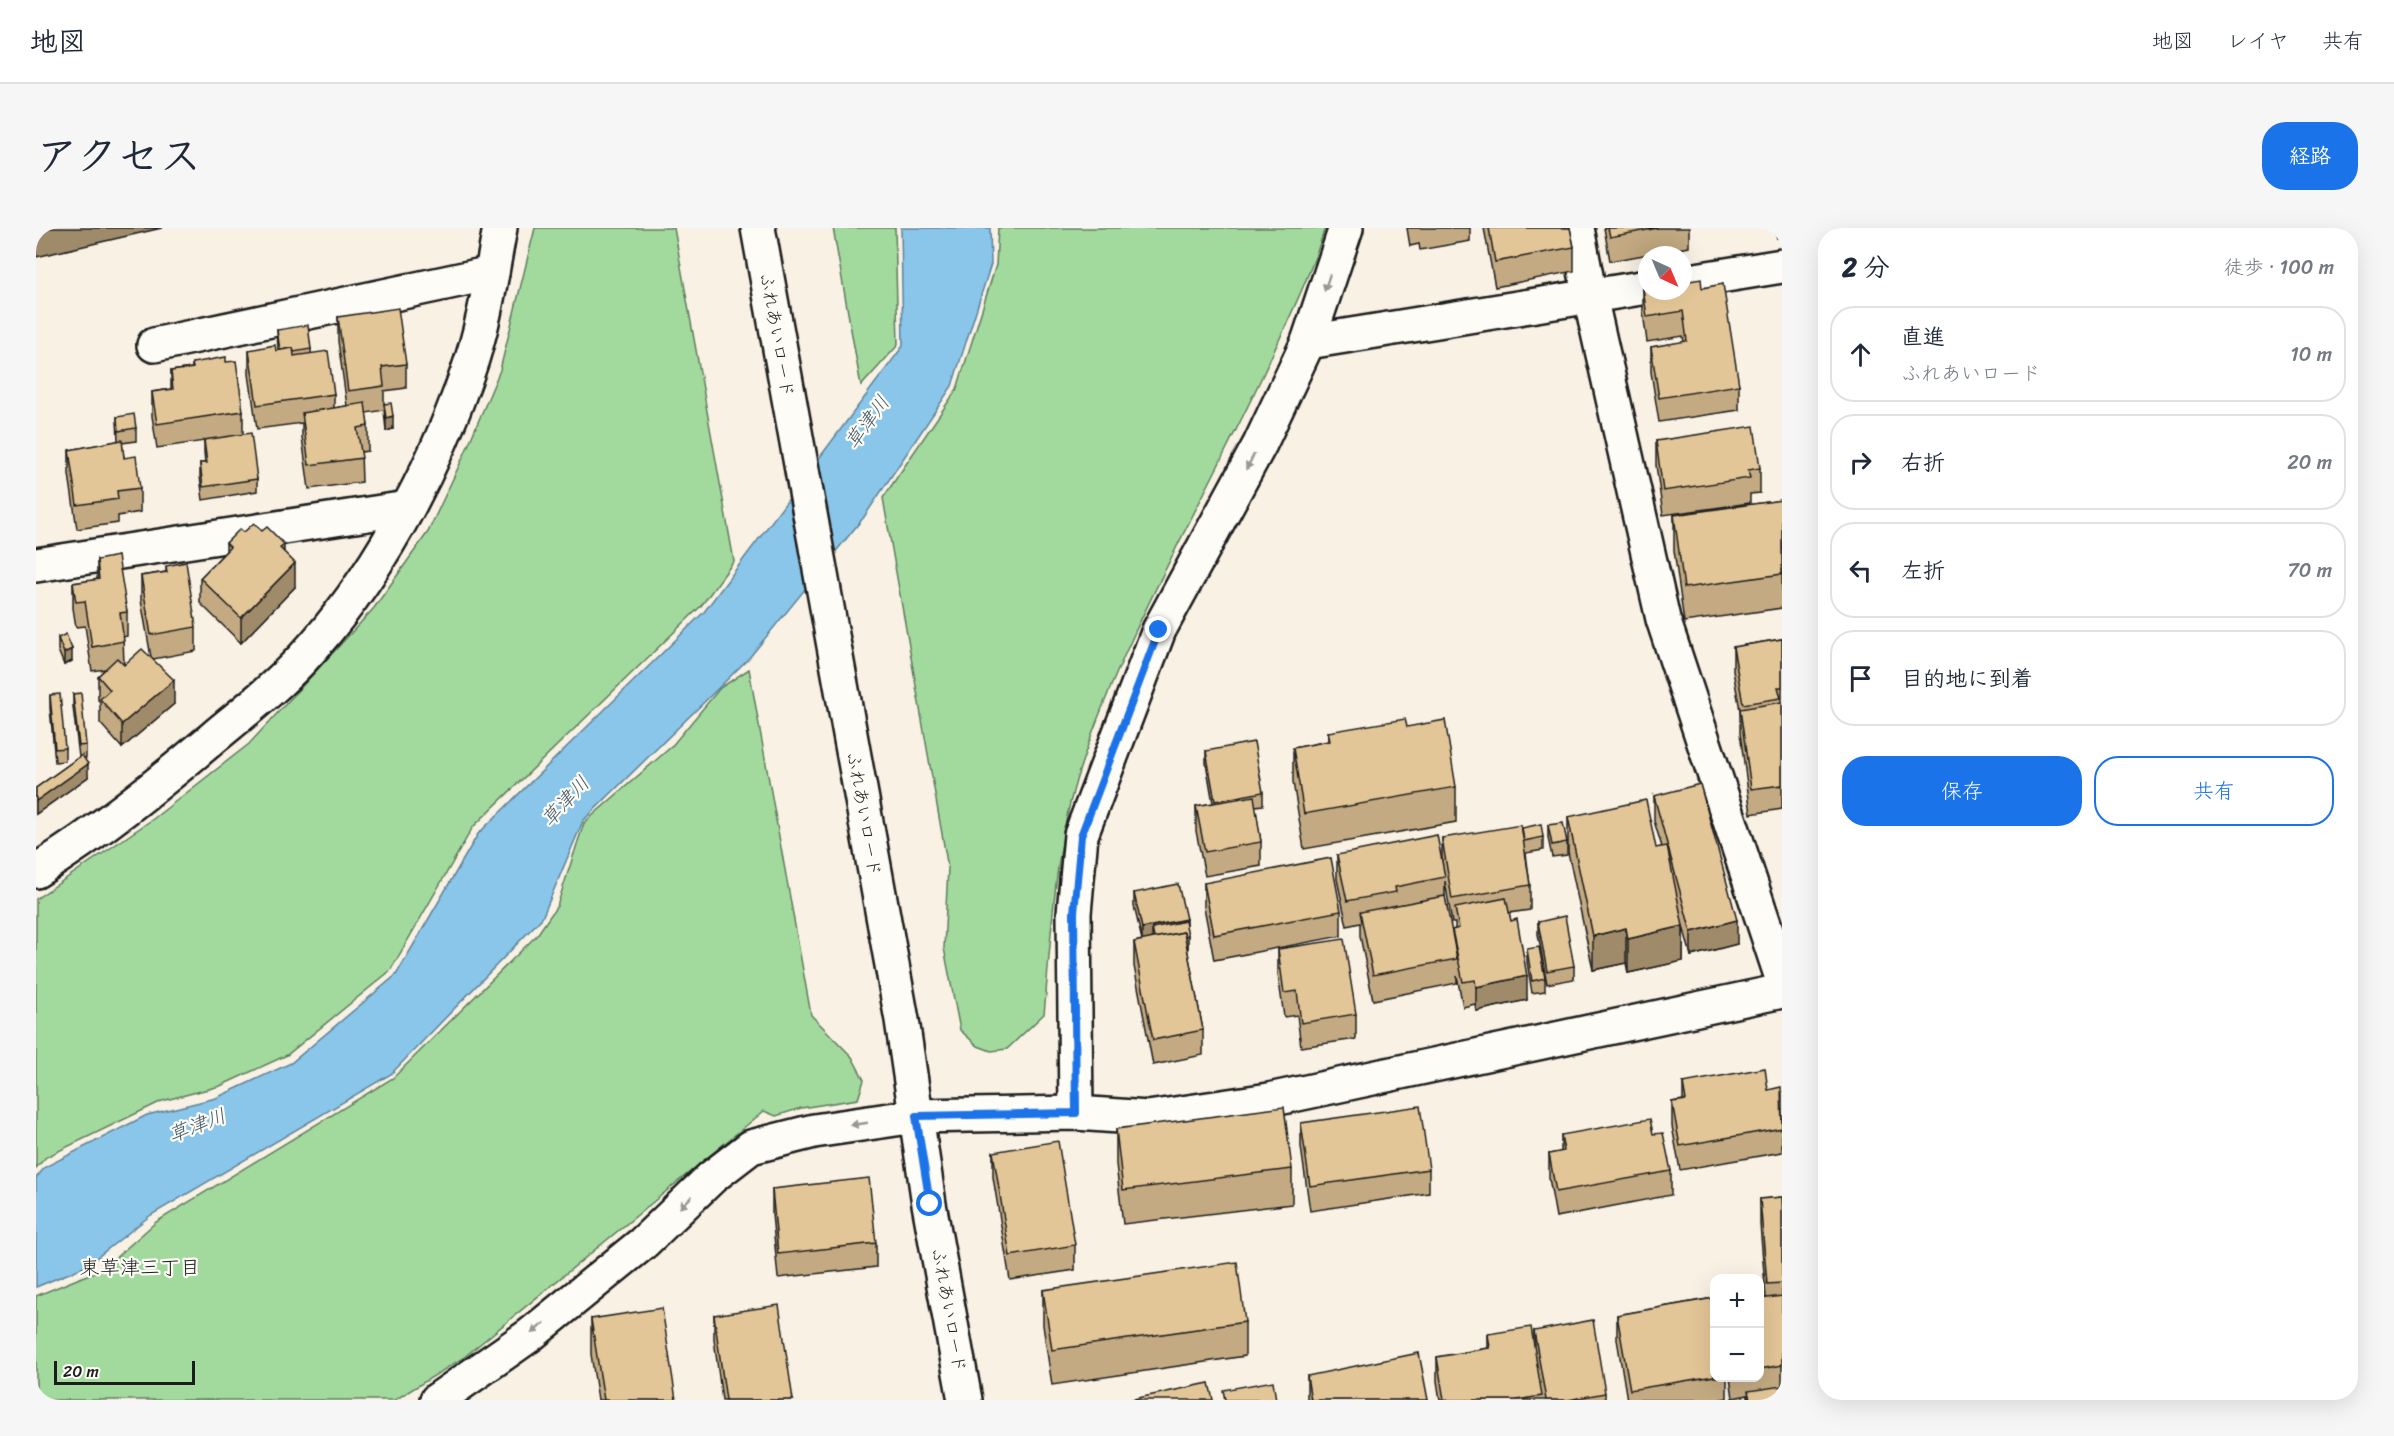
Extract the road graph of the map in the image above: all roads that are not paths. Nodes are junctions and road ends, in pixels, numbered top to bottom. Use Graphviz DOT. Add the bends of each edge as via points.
graph roads {
  1 [pos="500,228"];
  2 [pos="758,228"];
  3 [pos="1346,228"];
  4 [pos="1577,228"];
  5 [pos="1782,266"];
  6 [pos="492,273"];
  7 [pos="1692,281"];
  8 [pos="1638,289"];
  9 [pos="1590,297"];
  10 [pos="1308,342"];
  11 [pos="154,345"];
  12 [pos="407,508"];
  13 [pos="36,565"];
  14 [pos="36,871"];
  15 [pos="1782,978"];
  16 [pos="1782,991"];
  17 [pos="1076,1113"];
  18 [pos="916,1116"];
  19 [pos="437,1400"];
  20 [pos="965,1400"];
  1 -- 6 [label="street"];
  2 -- 18 [label="street, ふれあいロード"];
  3 -- 10 [label="street, one-way"];
  4 -- 9 [label="street"];
  5 -- 7 [label="street"];
  6 -- 11 [label="street"];
  6 -- 12 [label="street" via="468,373"];
  8 -- 9 [label="street"];
  9 -- 10 [label="street"];
  9 -- 15 [label="street" via="1663,619"];
  10 -- 17 [label="street, one-way" via="1260,444 1159,630 1081,836 1074,913"];
  12 -- 13 [label="street"];
  12 -- 14 [label="street" via="377,560 302,659 156,786"];
  16 -- 17 [label="street" via="1269,1100 1148,1118"];
  17 -- 18 [label="street"];
  18 -- 19 [label="street, one-way" via="814,1131 751,1147 712,1177 643,1243 530,1335"];
  18 -- 20 [label="street, ふれあいロード"];
}
